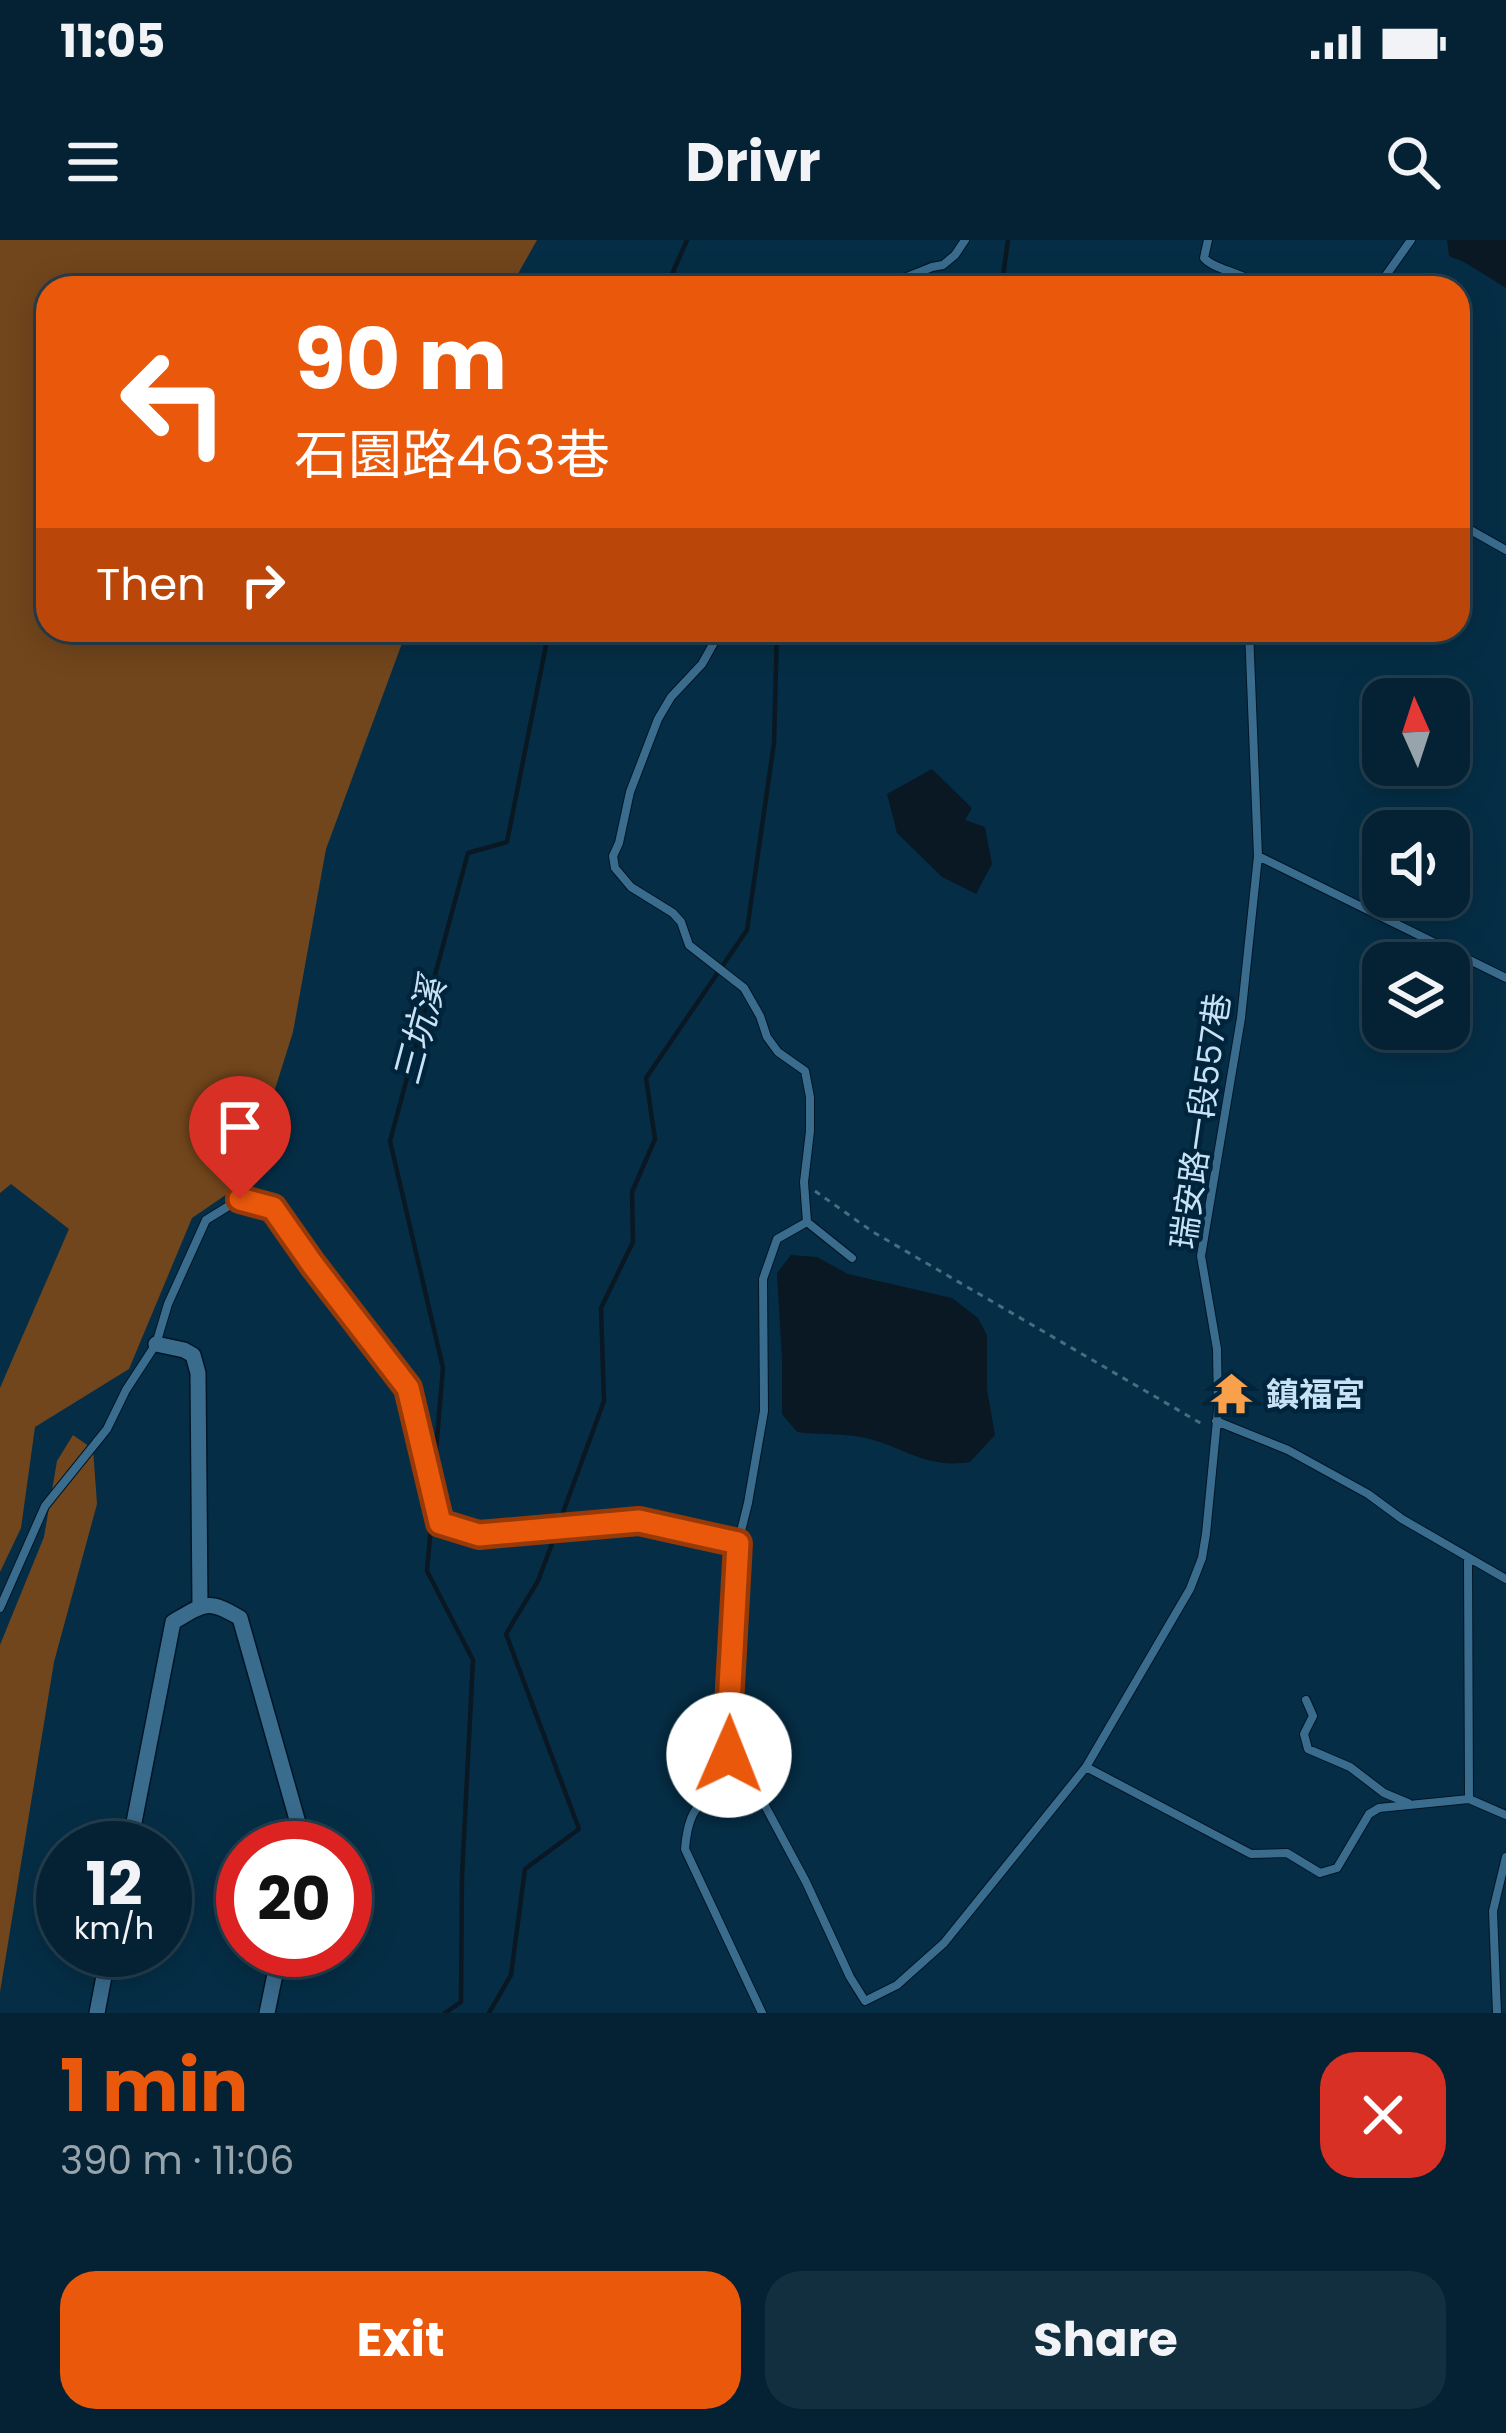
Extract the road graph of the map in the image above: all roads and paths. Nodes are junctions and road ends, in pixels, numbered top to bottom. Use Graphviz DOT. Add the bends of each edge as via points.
graph roads {
  1 [pos="964,240"];
  2 [pos="1208,240"];
  3 [pos="1411,240"];
  4 [pos="911,276"];
  5 [pos="1244,276"];
  6 [pos="1386,276"];
  7 [pos="1470,530"];
  8 [pos="1506,550"];
  9 [pos="714,642"];
  10 [pos="1249,642"];
  11 [pos="1258,856"];
  12 [pos="1506,978"];
  13 [pos="804,1183"];
  14 [pos="806,1222"];
  15 [pos="852,1258"];
  16 [pos="156,1344"];
  17 [pos="1216,1426"];
  18 [pos="738,1543"];
  19 [pos="1468,1558"];
  20 [pos="1506,1579"];
  21 [pos="200,1605"];
  22 [pos="0,1608"];
  23 [pos="1306,1700"];
  24 [pos="1086,1767"];
  25 [pos="739,1776"];
  26 [pos="1468,1798"];
  27 [pos="1410,1804"];
  28 [pos="1506,1815"];
  29 [pos="134,1821"];
  30 [pos="297,1821"];
  31 [pos="1506,1857"];
  32 [pos="104,1977"];
  33 [pos="274,1977"];
  34 [pos="97,2013"];
  35 [pos="267,2013"];
  36 [pos="762,2013"];
  37 [pos="1498,2013"];
  1 -- 4 [label="lane" via="943,265"];
  2 -- 5 [label="lane" via="1210,265"];
  3 -- 6 [label="lane"];
  7 -- 8 [label="lane"];
  9 -- 13 [label="lane" via="658,719 614,868 673,913 689,945 744,988 778,1052 805,1071"];
  10 -- 11 [label="lane, 瑞安路一段557巷"];
  11 -- 12 [label="lane"];
  11 -- 17 [label="lane, 瑞安路一段557巷" via="1201,1256 1217,1349"];
  13 -- 14 [label="lane"];
  13 -- 17 [label="path" via="873,1232"];
  14 -- 15 [label="lane"];
  14 -- 18 [label="lane" via="777,1239 763,1279 764,1411"];
  16 -- 18 [label="lane" via="206,1220 240,1199 273,1208 408,1388 440,1523 479,1535 639,1521"];
  16 -- 21 [label="street" via="193,1354 199,1373"];
  16 -- 22 [label="lane" via="107,1429 45,1506"];
  17 -- 19 [label="lane" via="1288,1450"];
  17 -- 24 [label="lane, 瑞安路一段557巷" via="1202,1558"];
  18 -- 25 [label="lane" via="728,1723"];
  19 -- 20 [label="lane"];
  19 -- 26 [label="lane"];
  21 -- 29 [label="street" via="173,1622"];
  21 -- 30 [label="street" via="215,1603 240,1618"];
  23 -- 27 [label="lane" via="1313,1716 1304,1735 1308,1749"];
  24 -- 25 [label="lane, 瑞安路一段557巷" via="944,1943 897,1985 865,2001 763,1802"];
  24 -- 27 [label="lane" via="1251,1854 1287,1853 1320,1874 1337,1868 1369,1814"];
  25 -- 36 [label="lane" via="697,1805 685,1849"];
  26 -- 27 [label="lane"];
  26 -- 28 [label="lane"];
  31 -- 37 [label="lane" via="1493,1911"];
  32 -- 34 [label="street"];
  33 -- 35 [label="street"];
}
